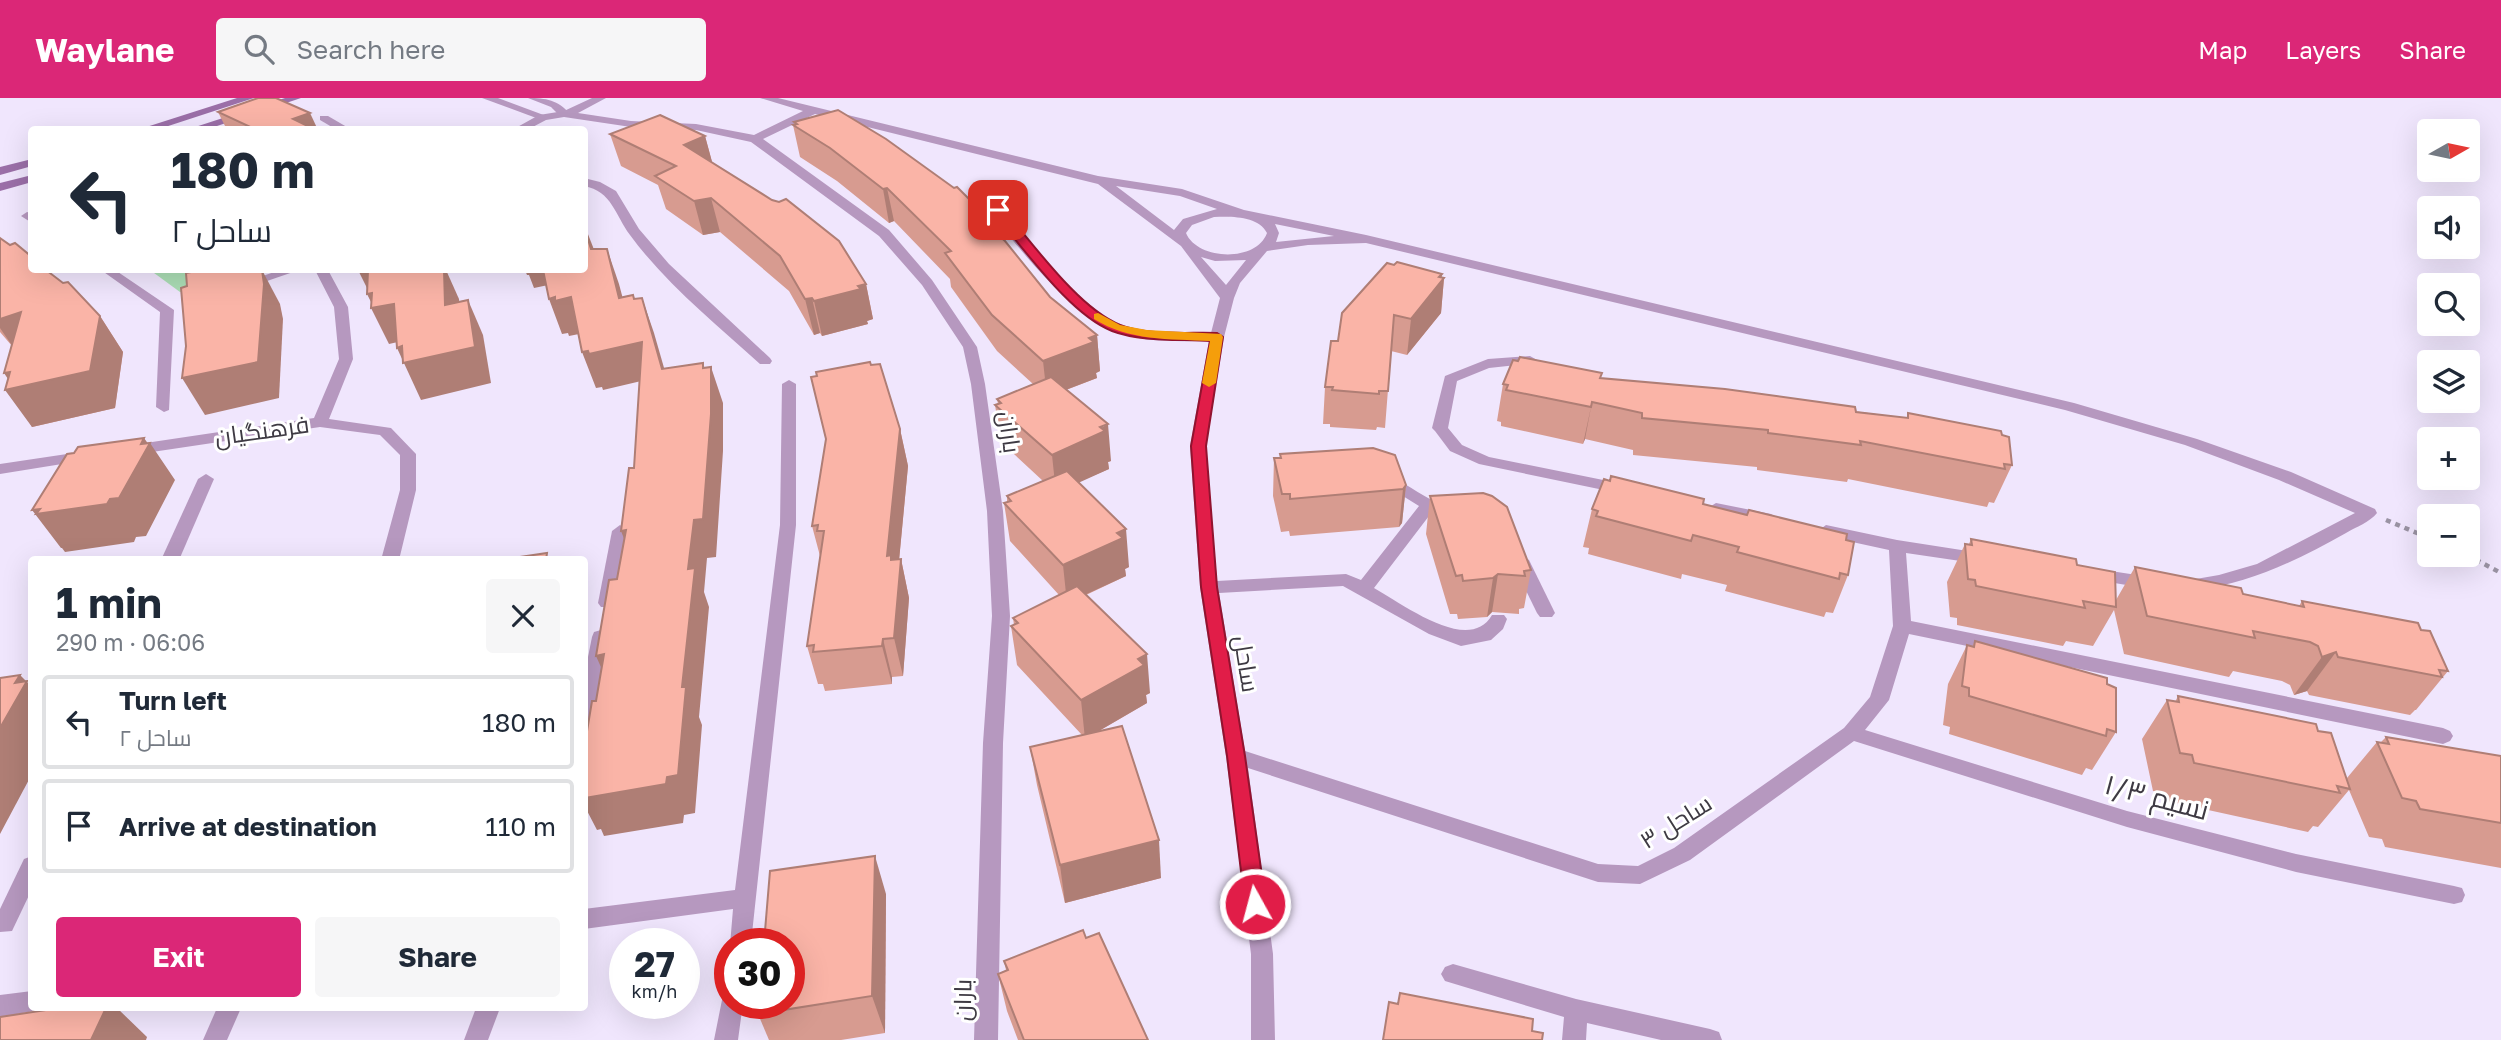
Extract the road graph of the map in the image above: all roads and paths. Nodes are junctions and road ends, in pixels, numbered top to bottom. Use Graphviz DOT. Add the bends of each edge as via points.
graph roads {
  1 [pos="249,98"];
  2 [pos="296,98"];
  3 [pos="487,98"];
  4 [pos="533,98"];
  5 [pos="601,98"];
  6 [pos="765,98"];
  7 [pos="811,111"];
  8 [pos="564,114"];
  9 [pos="543,117"];
  10 [pos="324,118"];
  11 [pos="155,126"];
  12 [pos="204,126"];
  13 [pos="339,126"];
  14 [pos="525,126"];
  15 [pos="755,139"];
  16 [pos="28,163"];
  17 [pos="0,171"];
  18 [pos="28,179"];
  19 [pos="1098,180"];
  20 [pos="588,183"];
  21 [pos="0,187"];
  22 [pos="980,191"];
  23 [pos="1241,213"];
  24 [pos="1366,239"];
  25 [pos="1183,244"];
  26 [pos="1263,248"];
  27 [pos="112,273"];
  28 [pos="282,273"];
  29 [pos="324,273"];
  30 [pos="229,289"];
  31 [pos="1227,298"];
  32 [pos="1217,337"];
  33 [pos="1530,360"];
  34 [pos="765,361"];
  35 [pos="789,384"];
  36 [pos="164,407"];
  37 [pos="320,422"];
  38 [pos="0,469"];
  39 [pos="1371,478"];
  40 [pos="206,479"];
  41 [pos="1641,493"];
  42 [pos="1695,504"];
  43 [pos="1429,505"];
  44 [pos="2369,513"];
  45 [pos="1468,518"];
  46 [pos="1788,523"];
  47 [pos="1813,528"];
  48 [pos="620,531"];
  49 [pos="2417,533"];
  50 [pos="1510,540"];
  51 [pos="1897,545"];
  52 [pos="172,556"];
  53 [pos="391,556"];
  54 [pos="1992,559"];
  55 [pos="2480,562"];
  56 [pos="2074,572"];
  57 [pos="2501,573"];
  58 [pos="1209,587"];
  59 [pos="1363,590"];
  60 [pos="1546,613"];
  61 [pos="1498,619"];
  62 [pos="1902,626"];
  63 [pos="588,711"];
  64 [pos="1851,733"];
  65 [pos="2443,736"];
  66 [pos="1236,756"];
  67 [pos="28,874"];
  68 [pos="2454,895"];
  69 [pos="746,898"];
  70 [pos="588,918"];
  71 [pos="5,924"];
  72 [pos="742,928"];
  73 [pos="1453,974"];
  74 [pos="28,1002"];
  75 [pos="0,1006"];
  76 [pos="1576,1010"];
  77 [pos="228,1011"];
  78 [pos="487,1011"];
  79 [pos="729,1019"];
  80 [pos="215,1040"];
  81 [pos="476,1040"];
  82 [pos="726,1040"];
  83 [pos="986,1040"];
  84 [pos="1263,1040"];
  85 [pos="1574,1040"];
  86 [pos="1710,1040"];
  1 -- 11 [label="street"];
  2 -- 12 [label="street"];
  3 -- 9 [label="street"];
  4 -- 8 [label="street" via="555,105"];
  5 -- 8 [label="street"];
  6 -- 7 [label="street"];
  7 -- 15 [label="street"];
  7 -- 19 [label="street"];
  8 -- 9 [label="street, باران"];
  8 -- 15 [label="street, باران" via="696,127"];
  9 -- 14 [label="street"];
  10 -- 13 [label="street"];
  15 -- 83 [label="street, باران" via="884,233 927,283 970,347 995,511 1001,617 993,743"];
  16 -- 17 [label="street"];
  18 -- 21 [label="street"];
  19 -- 23 [label="street" via="1182,194"];
  19 -- 25 [label="street"];
  20 -- 34 [label="street" via="617,197 632,230"];
  22 -- 32 [label="street" via="1083,308 1116,328"];
  23 -- 24 [label="street"];
  23 -- 25 [label="street" via="1213,213 1189,220 1179,234"];
  23 -- 26 [label="street" via="1270,227 1270,242"];
  24 -- 26 [label="street"];
  24 -- 44 [label="street" via="2069,406 2215,450"];
  25 -- 26 [label="street" via="1224,258"];
  25 -- 31 [label="street"];
  26 -- 31 [label="street, ساحل" via="1234,282"];
  27 -- 36 [label="street" via="173,308"];
  28 -- 30 [label="street"];
  29 -- 37 [label="street" via="341,307 346,359"];
  31 -- 32 [label="street, ساحل"];
  32 -- 58 [label="street, ساحل" via="1198,446"];
  33 -- 41 [label="street" via="1471,366 1450,379 1440,428 1456,448 1485,461"];
  35 -- 69 [label="street" via="788,524"];
  37 -- 38 [label="street, فرهنگیان"];
  37 -- 53 [label="street, فرهنگیان" via="385,431 408,454 408,490"];
  39 -- 43 [label="street" via="1395,484"];
  40 -- 52 [label="street"];
  42 -- 46 [label="street"];
  43 -- 45 [label="street"];
  43 -- 59 [label="street"];
  44 -- 49 [label="path"];
  44 -- 56 [label="street" via="2258,571 2216,583 2175,585"];
  47 -- 51 [label="street"];
  48 -- 63 [label="street"];
  50 -- 60 [label="street"];
  51 -- 54 [label="street"];
  51 -- 62 [label="street, ساحل ۳"];
  55 -- 57 [label="path"];
  58 -- 59 [label="street" via="1346,580"];
  58 -- 66 [label="street, ساحل"];
  59 -- 61 [label="street" via="1461,639 1484,635"];
  62 -- 64 [label="street, ساحل ۳" via="1879,700"];
  62 -- 65 [label="street"];
  64 -- 66 [label="street, ساحل ۳" via="1682,854 1640,875 1598,873"];
  64 -- 68 [label="street, نسیم ۱/۳" via="2127,819 2295,863"];
  66 -- 84 [label="street, ساحل" via="1262,954"];
  67 -- 71 [label="street"];
  69 -- 70 [label="street"];
  69 -- 72 [label="street"];
  73 -- 76 [label="street"];
  74 -- 75 [label="street"];
  76 -- 85 [label="street"];
  76 -- 86 [label="street"];
  77 -- 80 [label="street"];
  78 -- 81 [label="street"];
  79 -- 82 [label="street"];
}
